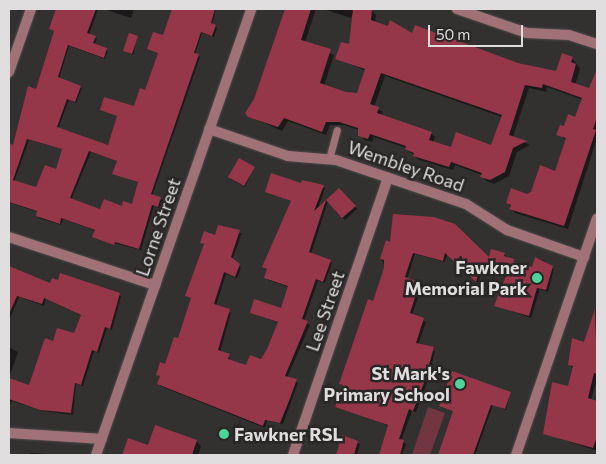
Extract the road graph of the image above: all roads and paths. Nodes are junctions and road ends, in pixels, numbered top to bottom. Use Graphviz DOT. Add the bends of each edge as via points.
graph roads {
  1 [pos="31,9"];
  2 [pos="251,9"];
  3 [pos="458,9"];
  4 [pos="597,44"];
  5 [pos="12,49"];
  6 [pos="9,72"];
  7 [pos="209,129"];
  8 [pos="337,130"];
  9 [pos="329,159"];
  10 [pos="388,178"];
  11 [pos="597,218"];
  12 [pos="9,237"];
  13 [pos="584,257"];
  14 [pos="155,285"];
  15 [pos="9,432"];
  16 [pos="102,439"];
  17 [pos="96,455"];
  18 [pos="293,455"];
  19 [pos="516,455"];
  1 -- 5 [label="street"];
  2 -- 7 [label="street, Lorne Street"];
  3 -- 4 [label="street" via="527,33 569,35"];
  5 -- 6 [label="street"];
  7 -- 9 [label="street, Wembley Road" via="288,156"];
  7 -- 14 [label="street, Lorne Street"];
  8 -- 9 [label="lane"];
  9 -- 10 [label="street, Wembley Road"];
  10 -- 13 [label="street, Wembley Road" via="466,204 507,230"];
  10 -- 18 [label="street, Lee Street"];
  11 -- 13 [label="street"];
  12 -- 14 [label="street"];
  13 -- 19 [label="street"];
  14 -- 16 [label="street, Lorne Street"];
  15 -- 16 [label="street"];
  16 -- 17 [label="street, Lorne Street"];
}
